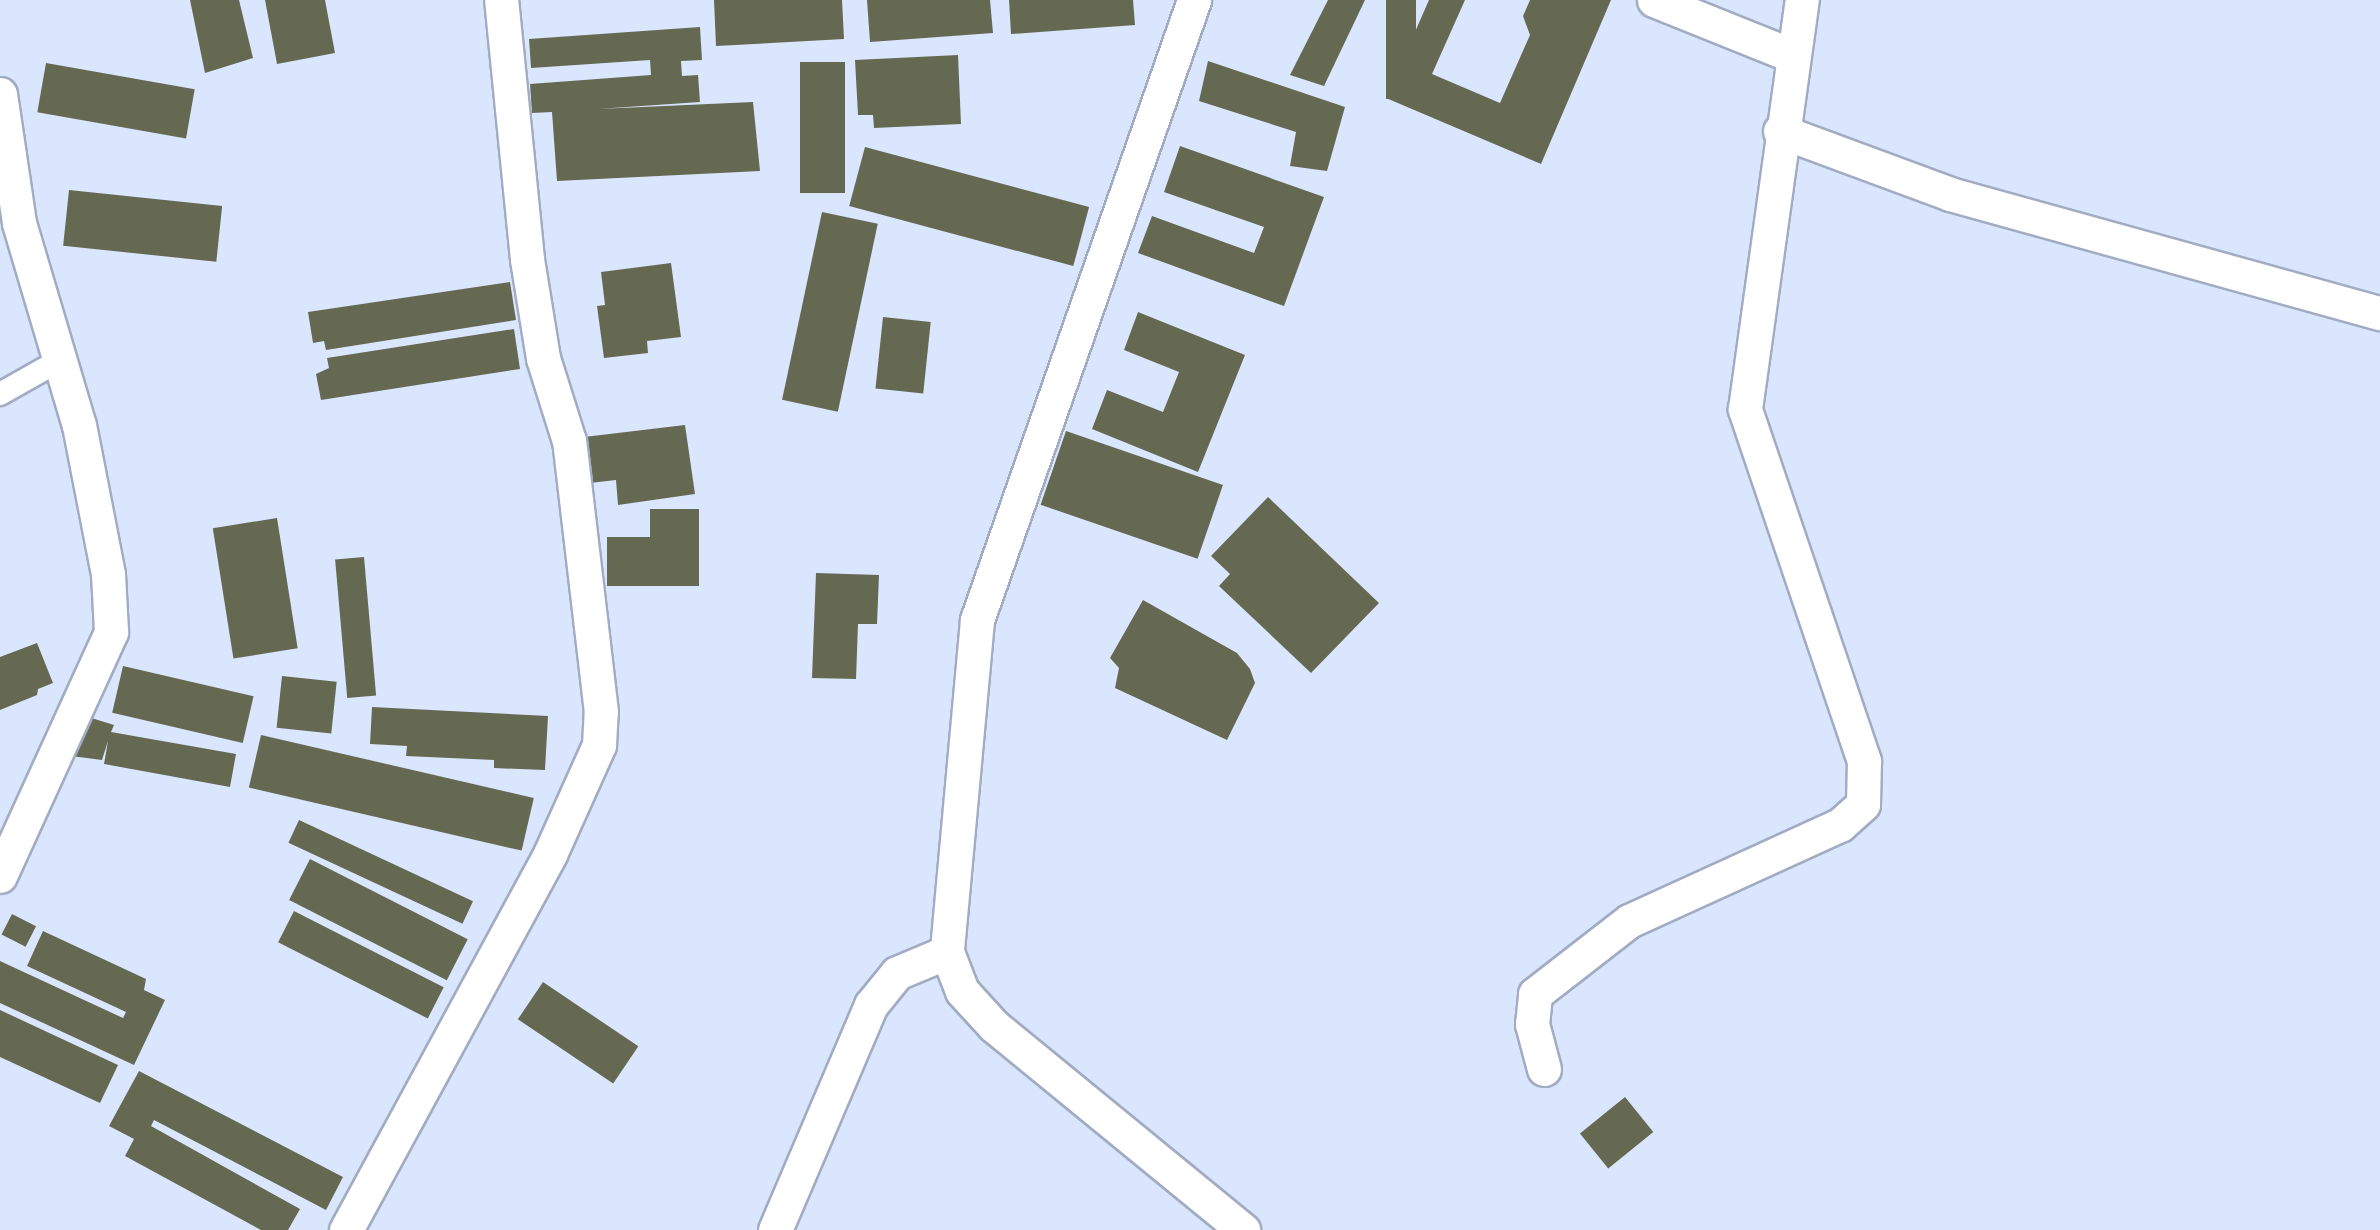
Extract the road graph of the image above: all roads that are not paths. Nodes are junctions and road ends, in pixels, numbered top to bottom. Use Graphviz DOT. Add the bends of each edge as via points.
graph roads {
  1 [pos="501,0"];
  2 [pos="1194,0"];
  3 [pos="1654,0"];
  4 [pos="1802,0"];
  5 [pos="1791,55"];
  6 [pos="0,94"];
  7 [pos="1780,131"];
  8 [pos="2380,313"];
  9 [pos="60,360"];
  10 [pos="0,394"];
  11 [pos="0,876"];
  12 [pos="947,952"];
  13 [pos="1544,1069"];
  14 [pos="346,1230"];
  15 [pos="775,1230"];
  16 [pos="1242,1230"];
  1 -- 14 [label="street" via="527,259 543,358 569,441 601,712 599,745 550,854"];
  2 -- 12 [label="street" via="977,620"];
  3 -- 5 [label="street"];
  4 -- 5 [label="street"];
  5 -- 7 [label="street"];
  6 -- 9 [label="street" via="19,223"];
  7 -- 8 [label="street" via="1950,194"];
  7 -- 13 [label="street" via="1745,409 1864,761 1863,804 1840,825 1629,921 1535,994 1532,1024"];
  9 -- 10 [label="lane"];
  9 -- 11 [label="street" via="79,425 108,574 111,632"];
  12 -- 15 [label="street" via="897,973 871,1005"];
  12 -- 16 [label="street" via="962,991 994,1026"];
}
